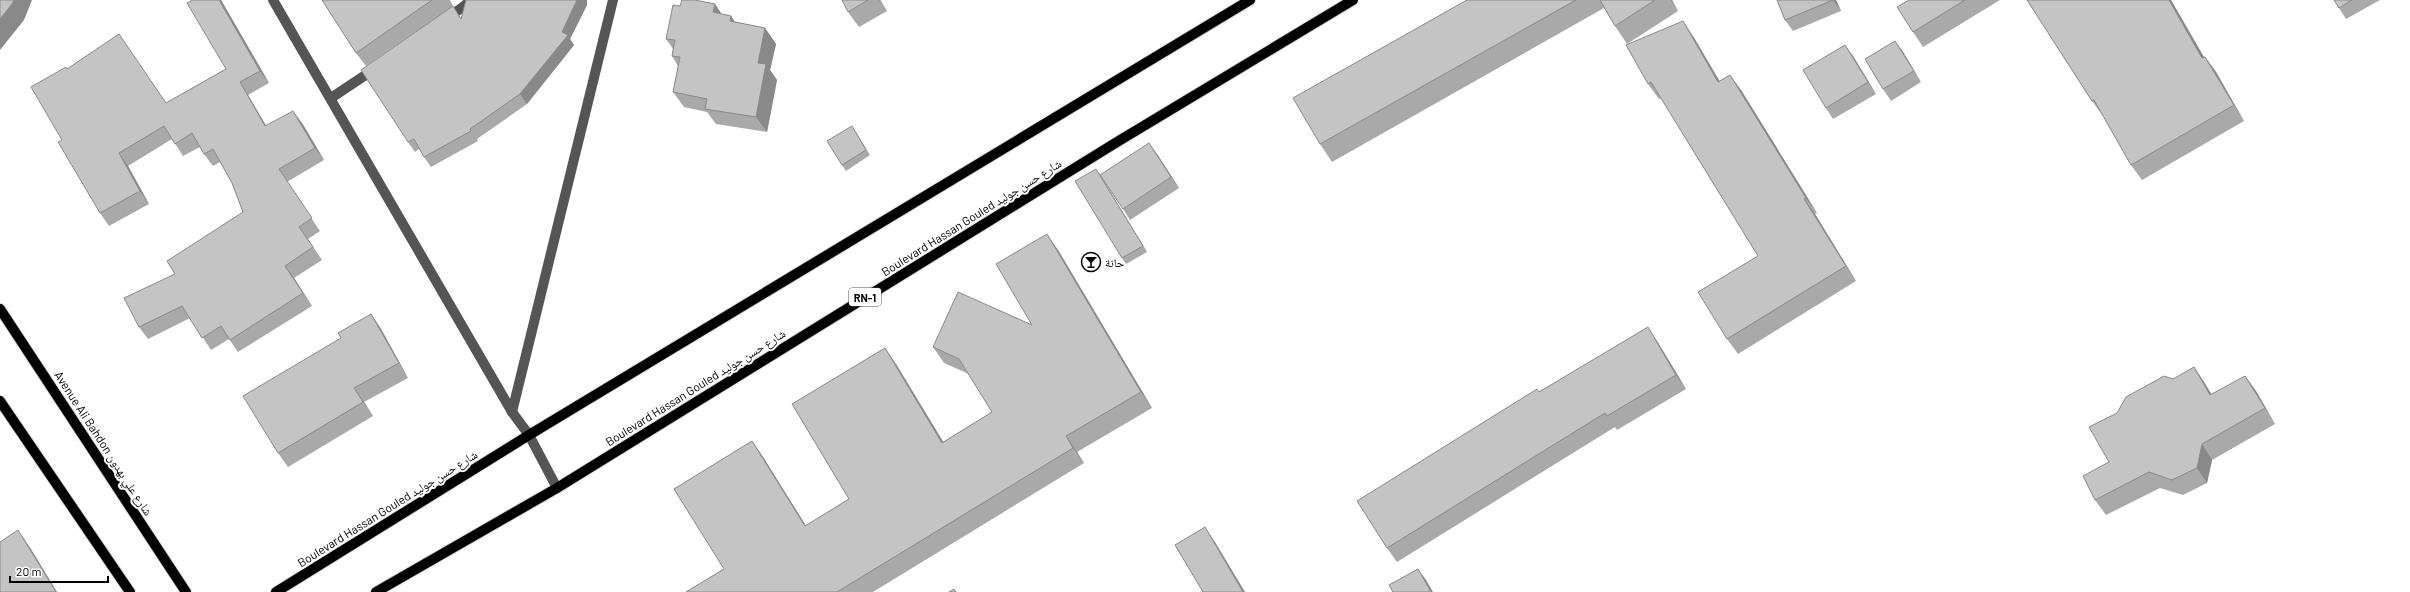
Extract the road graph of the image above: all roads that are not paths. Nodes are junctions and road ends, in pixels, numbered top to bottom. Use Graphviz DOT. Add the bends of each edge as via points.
graph roads {
  1 [pos="273,0"];
  2 [pos="613,0"];
  3 [pos="1250,0"];
  4 [pos="1353,0"];
  5 [pos="467,2"];
  6 [pos="435,27"];
  7 [pos="383,62"];
  8 [pos="331,98"];
  9 [pos="0,309"];
  10 [pos="0,401"];
  11 [pos="512,412"];
  12 [pos="529,435"];
  13 [pos="557,488"];
  14 [pos="130,592"];
  15 [pos="186,592"];
  16 [pos="276,592"];
  17 [pos="376,592"];
  1 -- 8 [label="street"];
  2 -- 11 [label="street"];
  3 -- 12 [label="main road, Boulevard Hassan Gouled شارع حسن جوليد"];
  4 -- 13 [label="main road, Boulevard Hassan Gouled شارع حسن جوليد / RN-1" via="1117,142"];
  5 -- 6 [label="street"];
  7 -- 8 [label="street"];
  8 -- 11 [label="street"];
  9 -- 15 [label="main road, Avenue Ali Bahdon شارع علي بهدون"];
  10 -- 14 [label="main road"];
  11 -- 12 [label="street"];
  12 -- 13 [label="street"];
  12 -- 16 [label="main road, Boulevard Hassan Gouled شارع حسن جوليد"];
  13 -- 17 [label="main road, Boulevard Hassan Gouled شارع حسن جوليد / RN-1"];
}
